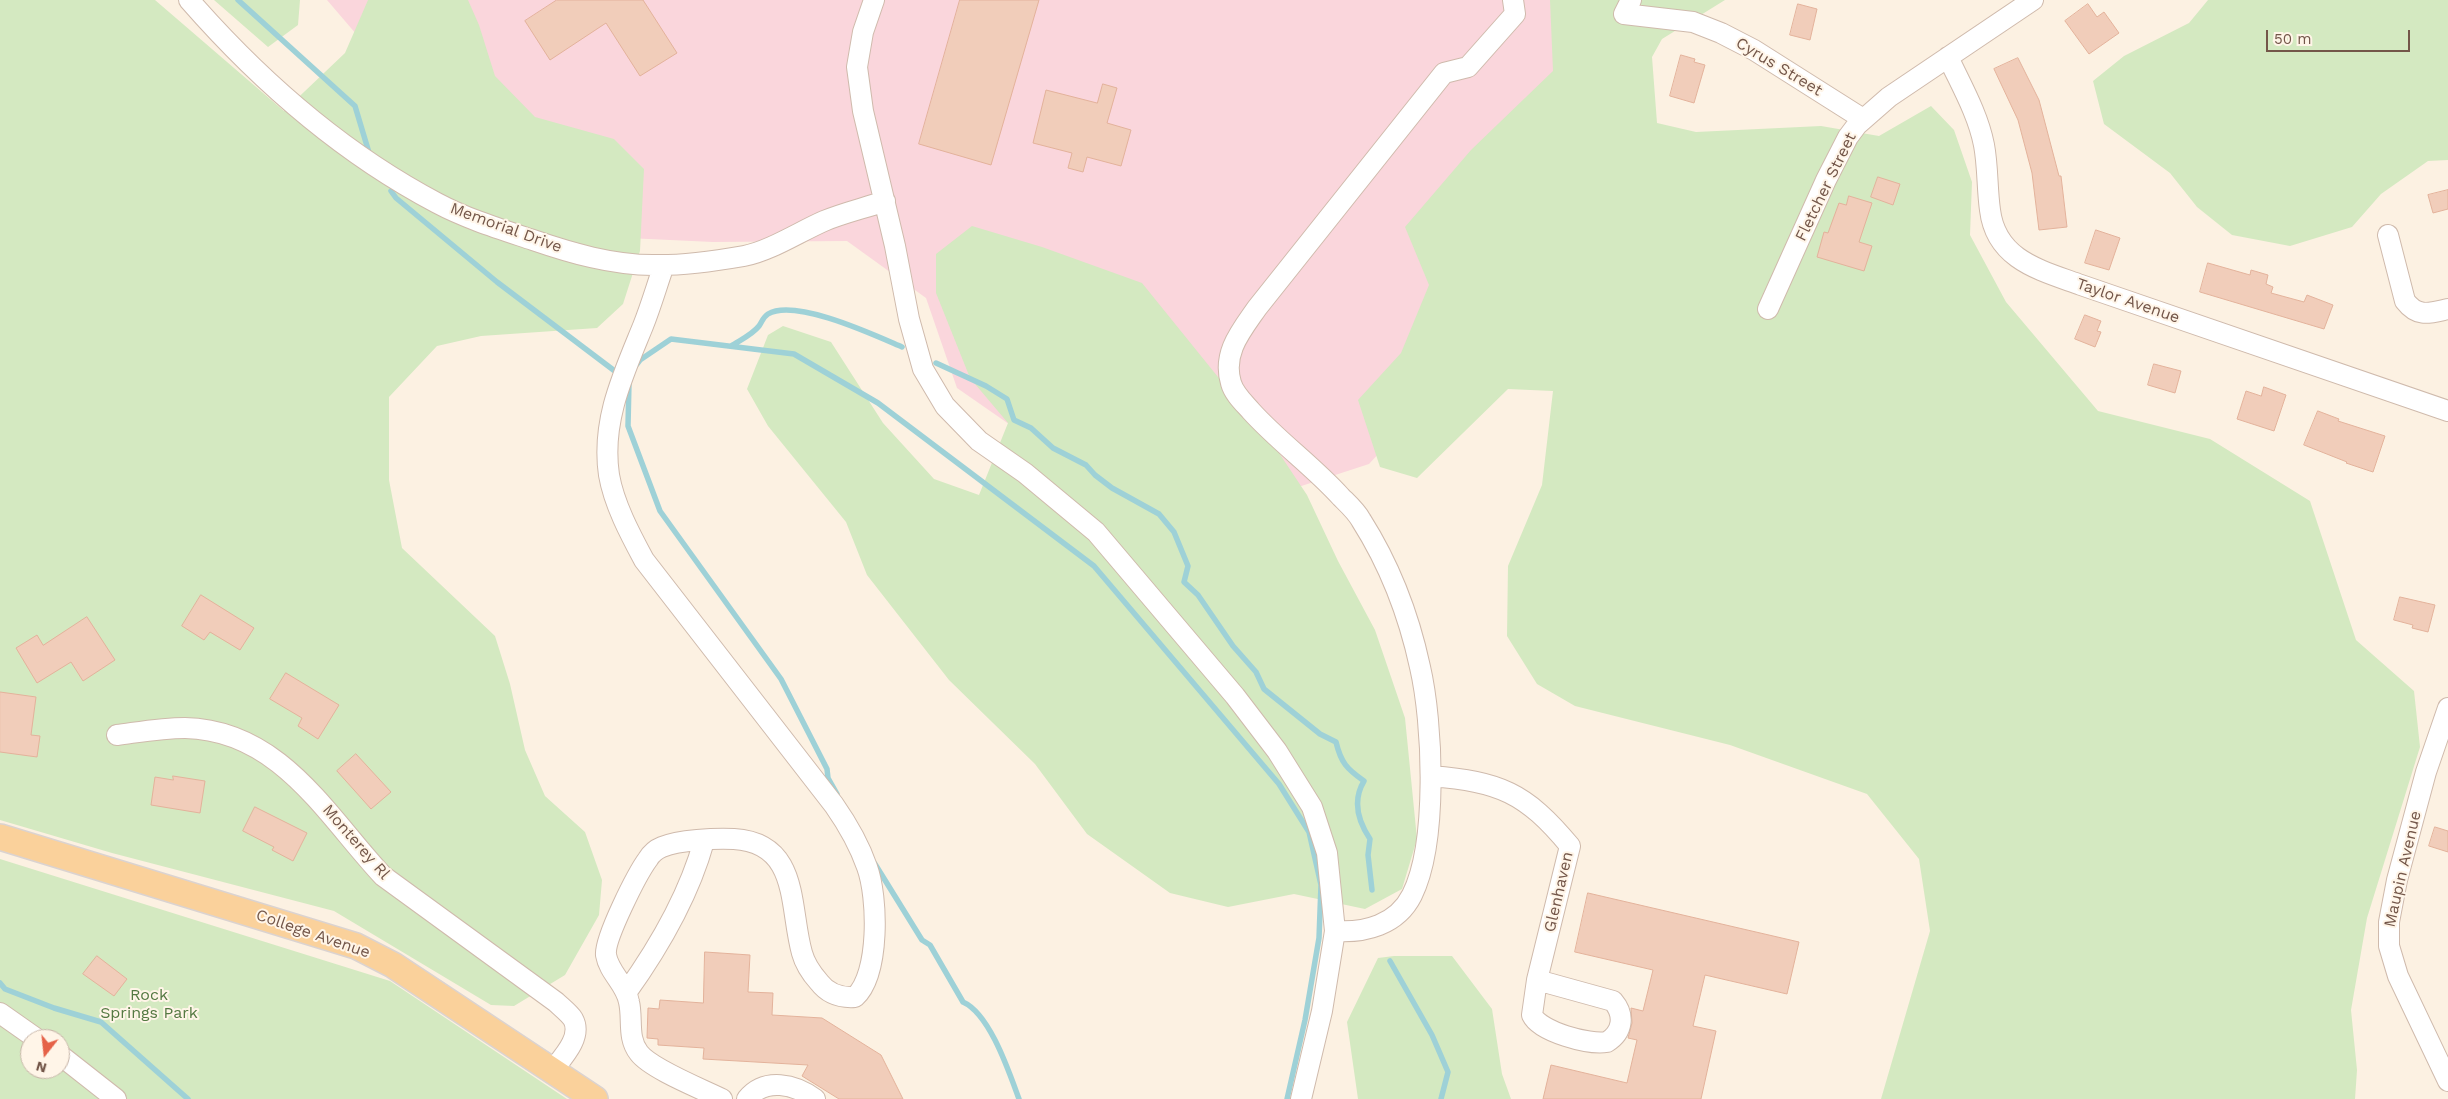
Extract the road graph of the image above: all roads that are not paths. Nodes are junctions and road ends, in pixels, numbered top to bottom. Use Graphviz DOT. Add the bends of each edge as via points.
graph roads {
  1 [pos="189,0"];
  2 [pos="874,0"];
  3 [pos="1513,0"];
  4 [pos="1631,0"];
  5 [pos="2033,0"];
  6 [pos="1948,57"];
  7 [pos="1863,119"];
  8 [pos="884,201"];
  9 [pos="2388,235"];
  10 [pos="664,265"];
  11 [pos="1768,309"];
  12 [pos="2448,309"];
  13 [pos="2448,411"];
  14 [pos="2448,708"];
  15 [pos="117,735"];
  16 [pos="1431,776"];
  17 [pos="0,837"];
  18 [pos="704,841"];
  19 [pos="1335,931"];
  20 [pos="1537,980"];
  21 [pos="626,993"];
  22 [pos="0,1013"];
  23 [pos="23,1029"];
  24 [pos="70,1063"];
  25 [pos="552,1071"];
  26 [pos="2448,1081"];
  27 [pos="116,1099"];
  28 [pos="595,1099"];
  29 [pos="722,1099"];
  30 [pos="747,1099"];
  31 [pos="815,1099"];
  32 [pos="1301,1099"];
  1 -- 10 [label="street, Memorial Drive" via="223,39 338,141 437,203 489,226 560,249 610,261"];
  2 -- 8 [label="street" via="862,32 857,67 863,111"];
  3 -- 16 [label="street" via="1515,14 1468,67 1444,73 1257,308 1232,346 1229,362 1231,384 1241,400 1267,428 1325,479 1360,518 1384,559 1420,667 1428,720"];
  4 -- 7 [label="street, Cyrus Street" via="1624,14 1693,22 1720,33 1754,50"];
  5 -- 6 [label="street, Fletcher Street"];
  6 -- 7 [label="street, Fletcher Street" via="1888,97"];
  6 -- 13 [label="street, Taylor Avenue" via="1980,126 1990,212 1996,234 2014,256 2081,285"];
  7 -- 11 [label="street, Fletcher Street" via="1848,137 1826,180"];
  8 -- 10 [label="street, Memorial Drive" via="826,220 747,255"];
  8 -- 19 [label="street" via="923,369 945,406 979,441 1025,473 1096,532 1235,696 1277,751 1312,807 1321,834 1327,853"];
  9 -- 12 [label="street" via="2405,302 2417,313"];
  10 -- 18 [label="street" via="616,392 607,450 609,478 627,529 644,560 854,834 872,889 874,924 872,959 862,990 855,997 841,998 823,988 809,970 802,953 791,891 778,858 748,840"];
  14 -- 26 [label="street, Maupin Avenue" via="2426,772 2397,880 2388,935 2398,976"];
  15 -- 25 [label="street, Monterey Rl" via="187,728 217,732 248,743 277,761 329,810 360,852 383,876 556,1002 572,1018 576,1033 573,1041"];
  16 -- 19 [label="street" via="1428,830 1412,896 1395,917 1374,929"];
  16 -- 20 [label="street, Glenhaven" via="1480,782 1512,793 1540,813 1570,846"];
  17 -- 25 [label="main road, College Avenue" via="356,946 393,965"];
  18 -- 21 [label="street" via="697,868 650,960"];
  18 -- 21 [label="street" via="663,847 648,859 608,938 608,964 624,985"];
  19 -- 32 [label="street" via="1322,1011"];
  21 -- 29 [label="street" via="630,1002 632,1040 639,1053 654,1065"];
  22 -- 23 [label="street"];
  24 -- 27 [label="street"];
  25 -- 28 [label="main road, College Avenue"];
  30 -- 31 [label="street" via="754,1091 785,1084"];
}
